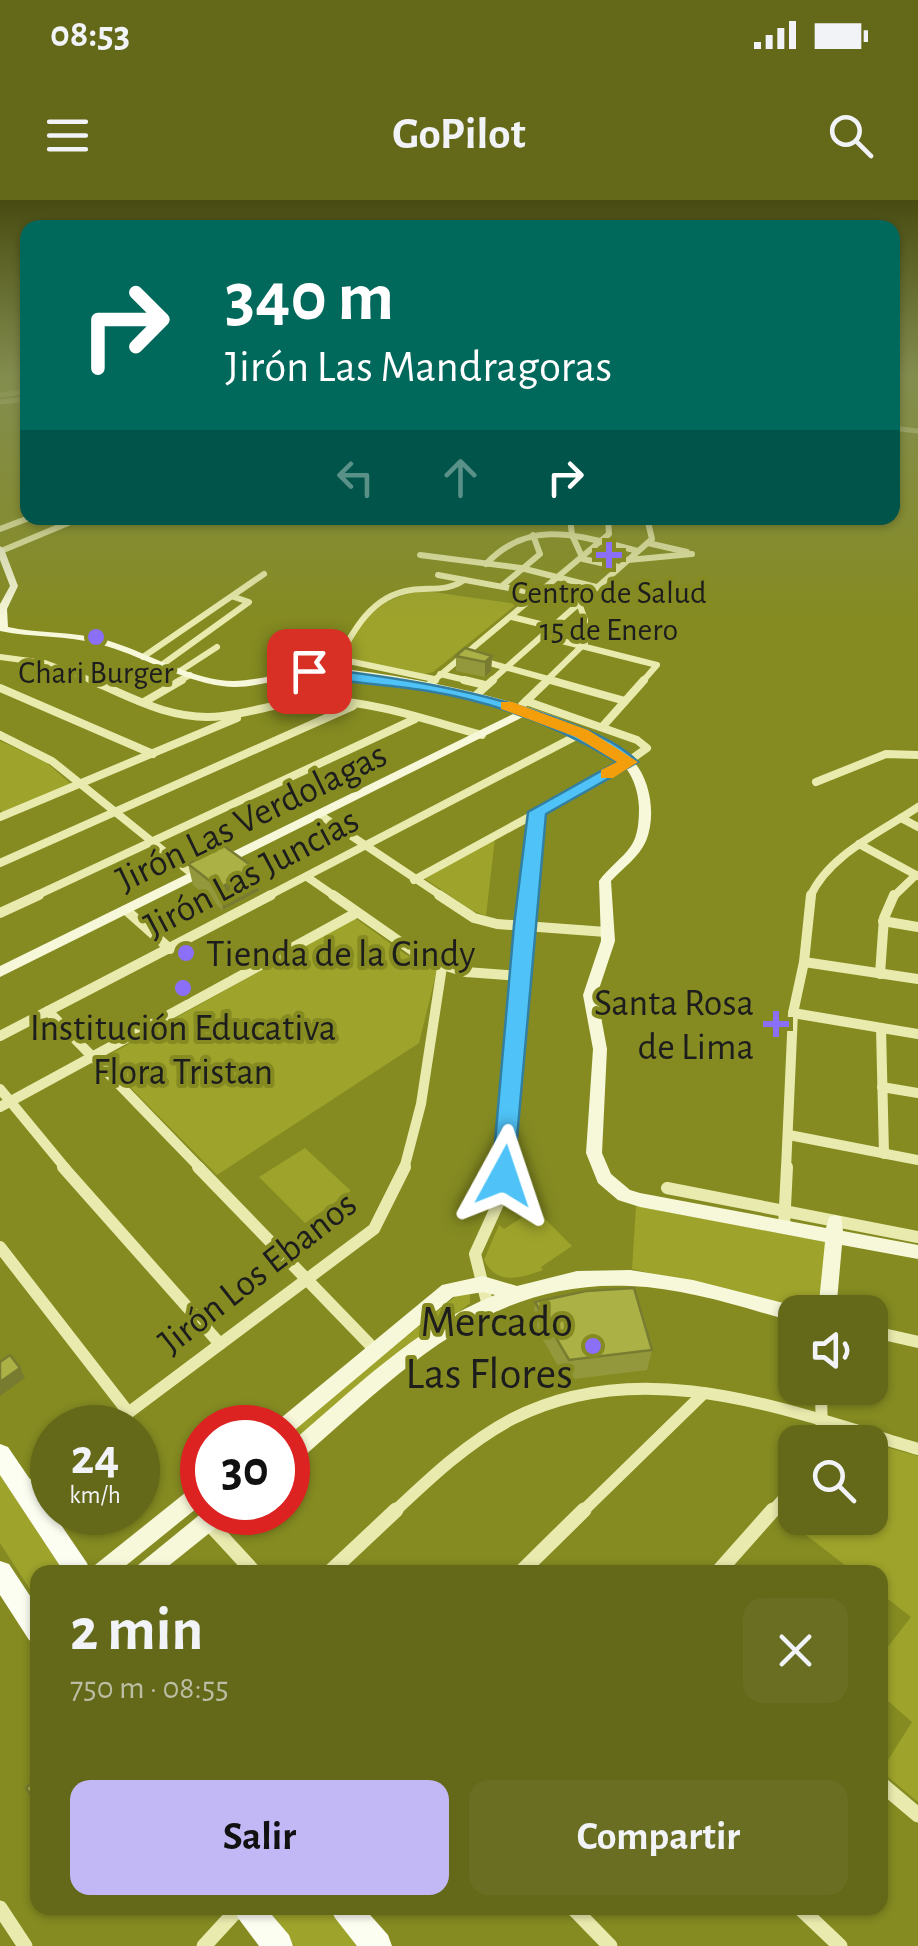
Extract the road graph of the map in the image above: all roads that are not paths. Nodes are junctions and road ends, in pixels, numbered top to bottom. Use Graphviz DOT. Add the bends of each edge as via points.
graph roads {
  1 [pos="65,525"];
  2 [pos="571,525"];
  3 [pos="610,525"];
  4 [pos="650,525"];
  5 [pos="533,535"];
  6 [pos="572,535"];
  7 [pos="600,542"];
  8 [pos="648,543"];
  9 [pos="0,550"];
  10 [pos="638,551"];
  11 [pos="420,555"];
  12 [pos="583,558"];
  13 [pos="451,560"];
  14 [pos="628,560"];
  15 [pos="486,564"];
  16 [pos="619,566"];
  17 [pos="521,568"];
  18 [pos="264,574"];
  19 [pos="438,576"];
  20 [pos="562,578"];
  21 [pos="464,580"];
  22 [pos="504,585"];
  23 [pos="596,587"];
  24 [pos="426,590"];
  25 [pos="541,594"];
  26 [pos="234,597"];
  27 [pos="3,599"];
  28 [pos="579,603"];
  29 [pos="512,617"];
  30 [pos="1,626"];
  31 [pos="552,626"];
  32 [pos="542,636"];
  33 [pos="582,646"];
  34 [pos="217,647"];
  35 [pos="463,656"];
  36 [pos="0,657"];
  37 [pos="144,657"];
  38 [pos="340,658"];
  39 [pos="163,664"];
  40 [pos="504,667"];
  41 [pos="332,671"];
  42 [pos="185,673"];
  43 [pos="547,678"];
  44 [pos="434,680"];
  45 [pos="0,688"];
  46 [pos="480,690"];
  47 [pos="624,701"];
  48 [pos="144,702"];
  49 [pos="354,705"];
  50 [pos="523,707"];
  51 [pos="252,712"];
  52 [pos="175,714"];
  53 [pos="416,719"];
  54 [pos="603,726"];
  55 [pos="211,730"];
  56 [pos="582,733"];
  57 [pos="482,734"];
  58 [pos="0,735"];
  59 [pos="153,754"];
  60 [pos="918,756"];
  61 [pos="632,760"];
  62 [pos="816,782"];
  63 [pos="80,783"];
  64 [pos="918,807"];
  65 [pos="115,811"];
  66 [pos="537,812"];
  67 [pos="320,815"];
  68 [pos="0,817"];
  69 [pos="901,818"];
  70 [pos="918,827"];
  71 [pos="154,842"];
  72 [pos="859,844"];
  73 [pos="365,846"];
  74 [pos="0,863"];
  75 [pos="917,876"];
  76 [pos="196,877"];
  77 [pos="308,877"];
  78 [pos="414,880"];
  79 [pos="126,910"];
  80 [pos="0,912"];
  81 [pos="356,913"];
  82 [pos="884,921"];
  83 [pos="524,925"];
  84 [pos="918,926"];
  85 [pos="606,932"];
  86 [pos="170,949"];
  87 [pos="804,962"];
  88 [pos="442,967"];
  89 [pos="0,972"];
  90 [pos="880,974"];
  91 [pos="521,976"];
  92 [pos="918,979"];
  93 [pos="48,1011"];
  94 [pos="793,1013"];
  95 [pos="881,1028"];
  96 [pos="918,1034"];
  97 [pos="0,1036"];
  98 [pos="92,1056"];
  99 [pos="882,1087"];
  100 [pos="0,1089"];
  101 [pos="918,1093"];
  102 [pos="5,1104"];
  103 [pos="789,1135"];
  104 [pos="884,1154"];
  105 [pos="918,1160"];
  106 [pos="668,1188"];
  107 [pos="786,1219"];
  108 [pos="834,1229"];
  109 [pos="918,1237"];
  110 [pos="0,1247"];
  111 [pos="918,1252"];
  112 [pos="309,1278"];
  113 [pos="485,1293"];
  114 [pos="828,1295"];
  115 [pos="778,1310"];
  116 [pos="888,1335"];
  117 [pos="918,1342"];
  118 [pos="220,1344"];
  119 [pos="378,1352"];
  120 [pos="704,1393"];
  121 [pos="123,1405"];
  122 [pos="137,1405"];
  123 [pos="820,1405"];
  124 [pos="310,1406"];
  125 [pos="819,1421"];
  126 [pos="820,1425"];
  127 [pos="310,1439"];
  128 [pos="918,1449"];
  129 [pos="0,1455"];
  130 [pos="30,1487"];
  131 [pos="25,1491"];
  132 [pos="778,1505"];
  133 [pos="180,1510"];
  134 [pos="192,1535"];
  135 [pos="227,1535"];
  136 [pos="73,1565"];
  137 [pos="111,1565"];
  138 [pos="155,1565"];
  139 [pos="249,1565"];
  140 [pos="338,1565"];
  141 [pos="528,1565"];
  142 [pos="724,1565"];
  143 [pos="0,1573"];
  144 [pos="30,1618"];
  145 [pos="888,1789"];
  146 [pos="918,1815"];
  147 [pos="0,1908"];
  148 [pos="233,1915"];
  149 [pos="254,1915"];
  150 [pos="350,1915"];
  151 [pos="580,1915"];
  152 [pos="807,1915"];
  153 [pos="26,1946"];
  154 [pos="204,1946"];
  155 [pos="278,1946"];
  156 [pos="377,1946"];
  157 [pos="610,1946"];
  158 [pos="840,1946"];
  1 -- 9 [label="street"];
  2 -- 6 [label="street"];
  3 -- 7 [label="street"];
  4 -- 8 [label="street" via="654,535"];
  5 -- 6 [label="street"];
  5 -- 15 [label="street" via="504,542"];
  5 -- 17 [label="street" via="540,554"];
  6 -- 7 [label="street"];
  6 -- 12 [label="street"];
  7 -- 10 [label="street"];
  7 -- 12 [label="street"];
  8 -- 10 [label="street"];
  8 -- 14 [label="street" via="692,554"];
  9 -- 27 [label="street" via="14,586"];
  10 -- 14 [label="street"];
  11 -- 13 [label="street"];
  12 -- 16 [label="street"];
  12 -- 20 [label="street"];
  13 -- 15 [label="street"];
  13 -- 19 [label="street"];
  14 -- 16 [label="street"];
  15 -- 17 [label="street"];
  16 -- 23 [label="street"];
  17 -- 20 [label="street"];
  17 -- 22 [label="street"];
  18 -- 26 [label="street"];
  19 -- 21 [label="street"];
  19 -- 24 [label="street"];
  20 -- 23 [label="street"];
  20 -- 25 [label="street"];
  21 -- 22 [label="street"];
  21 -- 24 [label="street"];
  22 -- 25 [label="street"];
  23 -- 28 [label="street"];
  24 -- 38 [label="street" via="402,592 358,621"];
  25 -- 29 [label="street"];
  26 -- 37 [label="street"];
  26 -- 39 [label="street" via="249,602"];
  27 -- 30 [label="street"];
  28 -- 31 [label="street"];
  28 -- 33 [label="street"];
  29 -- 31 [label="street"];
  29 -- 35 [label="street"];
  30 -- 37 [label="street" via="94,640"];
  31 -- 32 [label="street"];
  32 -- 33 [label="street"];
  32 -- 40 [label="street"];
  33 -- 43 [label="street"];
  33 -- 47 [label="street" via="657,665"];
  34 -- 42 [label="street"];
  35 -- 40 [label="street"];
  35 -- 44 [label="street"];
  36 -- 48 [label="street" via="46,663"];
  37 -- 39 [label="street"];
  38 -- 41 [label="street"];
  38 -- 44 [label="street"];
  39 -- 42 [label="street"];
  40 -- 43 [label="street"];
  40 -- 46 [label="street"];
  41 -- 42 [label="street" via="250,684"];
  41 -- 44 [label="street"];
  42 -- 48 [label="street"];
  43 -- 47 [label="street"];
  43 -- 50 [label="street"];
  44 -- 46 [label="street"];
  44 -- 46 [label="street"];
  45 -- 59 [label="street"];
  46 -- 50 [label="street"];
  47 -- 54 [label="street"];
  48 -- 52 [label="street"];
  49 -- 51 [label="street" via="312,700"];
  49 -- 53 [label="street"];
  49 -- 65 [label="street"];
  50 -- 54 [label="street"];
  50 -- 56 [label="street"];
  50 -- 57 [label="street, Jirón Las Verdolagas"];
  51 -- 52 [label="street"];
  51 -- 55 [label="street"];
  52 -- 55 [label="street"];
  53 -- 57 [label="street"];
  53 -- 71 [label="street"];
  54 -- 61 [label="street" via="644,744 646,750"];
  55 -- 59 [label="street"];
  56 -- 61 [label="street"];
  56 -- 73 [label="street, Jirón Las Juncias"];
  57 -- 67 [label="street, Jirón Las Verdolagas"];
  58 -- 63 [label="street"];
  59 -- 63 [label="street"];
  60 -- 62 [label="street" via="886,754"];
  61 -- 66 [label="street"];
  61 -- 85 [label="street" via="644,830 605,881"];
  63 -- 65 [label="street"];
  63 -- 68 [label="street"];
  64 -- 69 [label="street"];
  65 -- 71 [label="street"];
  65 -- 74 [label="street"];
  66 -- 78 [label="street"];
  66 -- 83 [label="street"];
  67 -- 73 [label="street"];
  67 -- 76 [label="street, Jirón Las Verdolagas"];
  69 -- 70 [label="street"];
  69 -- 72 [label="street"];
  71 -- 76 [label="street"];
  71 -- 80 [label="street"];
  72 -- 75 [label="street"];
  72 -- 87 [label="street" via="823,872 813,889"];
  73 -- 77 [label="street, Jirón Las Juncias"];
  73 -- 78 [label="street"];
  75 -- 82 [label="street" via="894,890"];
  76 -- 79 [label="street, Jirón Las Verdolagas"];
  77 -- 81 [label="street"];
  77 -- 86 [label="street, Jirón Las Juncias"];
  78 -- 83 [label="street" via="474,918"];
  79 -- 86 [label="street"];
  79 -- 89 [label="street, Jirón Las Verdolagas"];
  81 -- 88 [label="street"];
  81 -- 98 [label="street"];
  82 -- 84 [label="street"];
  82 -- 90 [label="street"];
  83 -- 85 [label="street"];
  83 -- 91 [label="street"];
  85 -- 107 [label="street" via="590,1007 600,1050 594,1153 604,1178 640,1200"];
  86 -- 93 [label="street, Jirón Las Juncias"];
  87 -- 90 [label="street"];
  87 -- 94 [label="street"];
  88 -- 91 [label="street"];
  88 -- 112 [label="street, Jirón Los Ebanos" via="402,1184 374,1229"];
  90 -- 92 [label="street"];
  91 -- 113 [label="street" via="501,1197 474,1254"];
  93 -- 97 [label="street, Jirón Las Juncias"];
  93 -- 98 [label="street"];
  94 -- 95 [label="street"];
  94 -- 103 [label="street"];
  95 -- 96 [label="street"];
  95 -- 99 [label="street"];
  98 -- 102 [label="street"];
  98 -- 112 [label="street"];
  99 -- 101 [label="street"];
  99 -- 104 [label="street"];
  100 -- 102 [label="street"];
  102 -- 118 [label="street"];
  103 -- 104 [label="street"];
  103 -- 107 [label="street"];
  104 -- 105 [label="street"];
  106 -- 107 [label="street"];
  107 -- 108 [label="street"];
  108 -- 109 [label="street"];
  108 -- 111 [label="street"];
  108 -- 114 [label="street"];
  110 -- 121 [label="street"];
  112 -- 118 [label="street, Jirón Los Ebanos"];
  112 -- 119 [label="street"];
  113 -- 115 [label="street" via="576,1278 632,1278"];
  113 -- 119 [label="street" via="448,1290"];
  113 -- 127 [label="street"];
  116 -- 117 [label="street"];
  118 -- 122 [label="street, Jirón Los Ebanos"];
  119 -- 124 [label="street"];
  120 -- 125 [label="street"];
  120 -- 140 [label="street" via="589,1391 536,1407 470,1448"];
  120 -- 141 [label="street"];
  123 -- 125 [label="street"];
  125 -- 126 [label="street"];
  125 -- 128 [label="street"];
  129 -- 131 [label="main road"];
  130 -- 131 [label="street"];
  131 -- 136 [label="main road"];
  132 -- 142 [label="street"];
  133 -- 137 [label="street"];
  134 -- 138 [label="street"];
  135 -- 139 [label="street"];
  143 -- 144 [label="main road"];
  145 -- 146 [label="street"];
  147 -- 153 [label="street"];
  148 -- 154 [label="street"];
  149 -- 155 [label="main road"];
  150 -- 156 [label="main road"];
  151 -- 157 [label="street"];
  152 -- 158 [label="street"];
}
